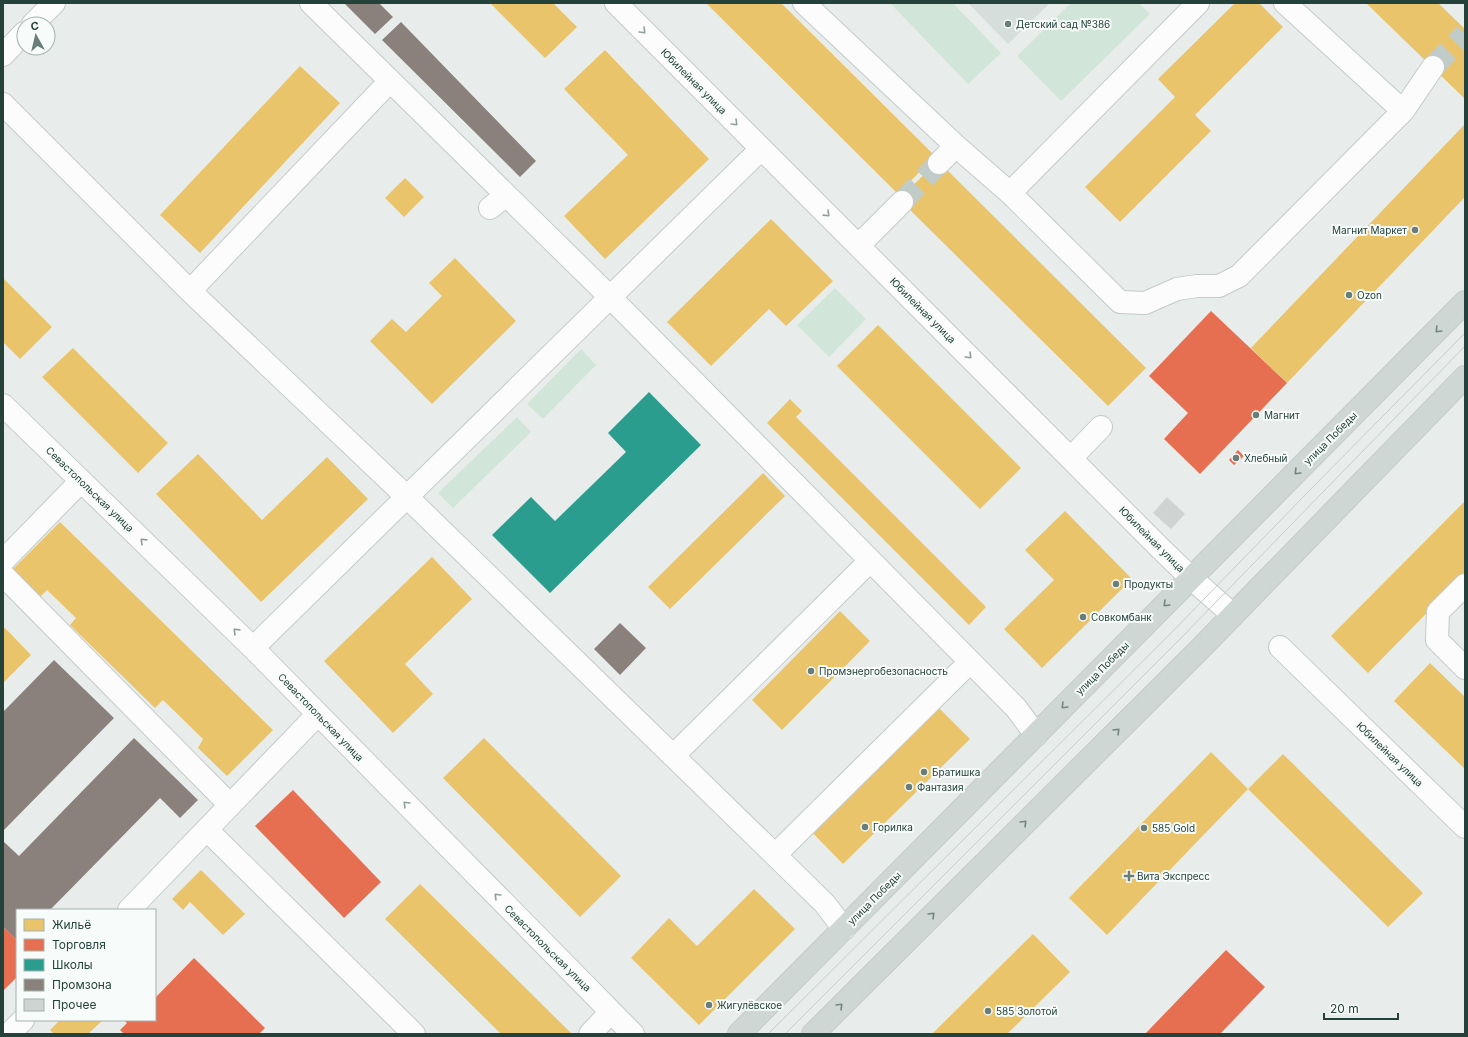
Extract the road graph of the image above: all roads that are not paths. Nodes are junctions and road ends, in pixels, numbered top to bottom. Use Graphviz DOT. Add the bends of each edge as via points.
graph roads {
  1 [pos="54,3"];
  2 [pos="311,3"];
  3 [pos="616,3"];
  4 [pos="804,3"];
  5 [pos="1198,3"];
  6 [pos="1286,3"];
  7 [pos="41,16"];
  8 [pos="16,41"];
  9 [pos="3,54"];
  10 [pos="1433,67"];
  11 [pos="390,81"];
  12 [pos="3,104"];
  13 [pos="1403,111"];
  14 [pos="956,146"];
  15 [pos="761,149"];
  16 [pos="940,163"];
  17 [pos="1010,193"];
  18 [pos="902,202"];
  19 [pos="859,245"];
  20 [pos="190,292"];
  21 [pos="611,298"];
  22 [pos="1465,302"];
  23 [pos="1465,377"];
  24 [pos="3,405"];
  25 [pos="1101,426"];
  26 [pos="1071,458"];
  27 [pos="81,481"];
  28 [pos="407,497"];
  29 [pos="3,561"];
  30 [pos="870,561"];
  31 [pos="3,575"];
  32 [pos="1191,578"];
  33 [pos="1465,585"];
  34 [pos="1233,615"];
  35 [pos="1280,647"];
  36 [pos="253,648"];
  37 [pos="970,662"];
  38 [pos="1465,668"];
  39 [pos="318,714"];
  40 [pos="1036,735"];
  41 [pos="673,756"];
  42 [pos="230,805"];
  43 [pos="1465,827"];
  44 [pos="207,830"];
  45 [pos="775,855"];
  46 [pos="130,909"];
  47 [pos="844,929"];
  48 [pos="611,1012"];
  49 [pos="22,1021"];
  50 [pos="9,1034"];
  51 [pos="414,1034"];
  52 [pos="590,1034"];
  53 [pos="633,1034"];
  54 [pos="739,1034"];
  55 [pos="813,1034"];
  1 -- 7 [label="street"];
  2 -- 11 [label="street"];
  3 -- 15 [label="street, Юбилейная улица, one-way"];
  4 -- 14 [label="street"];
  5 -- 17 [label="street"];
  6 -- 13 [label="street"];
  8 -- 9 [label="street"];
  10 -- 13 [label="street"];
  11 -- 20 [label="street"];
  11 -- 21 [label="street" via="498,201"];
  12 -- 20 [label="street"];
  13 -- 17 [label="street" via="1239,276 1218,286 1176,289 1145,304 1120,302"];
  14 -- 16 [label="street"];
  14 -- 17 [label="street"];
  15 -- 19 [label="street, Юбилейная улица, one-way"];
  15 -- 21 [label="street"];
  18 -- 19 [label="street"];
  19 -- 26 [label="street, Юбилейная улица, one-way"];
  20 -- 28 [label="street"];
  21 -- 28 [label="street"];
  21 -- 30 [label="street"];
  22 -- 32 [label="main road, улица Победы, one-way"];
  23 -- 34 [label="main road"];
  24 -- 27 [label="street, Севастопольская улица"];
  25 -- 26 [label="street"];
  26 -- 32 [label="street, Юбилейная улица"];
  27 -- 29 [label="street"];
  36 -- 27 [label="street, Севастопольская улица, one-way"];
  28 -- 36 [label="street"];
  28 -- 41 [label="street"];
  30 -- 37 [label="street"];
  30 -- 41 [label="street"];
  31 -- 42 [label="street"];
  32 -- 34 [label="street, Юбилейная улица"];
  32 -- 40 [label="main road, улица Победы, one-way"];
  33 -- 38 [label="street" via="1438,612 1437,640"];
  55 -- 34 [label="main road, one-way"];
  35 -- 43 [label="street, Юбилейная улица"];
  36 -- 39 [label="street, Севастопольская улица"];
  37 -- 40 [label="street" via="1016,708"];
  37 -- 45 [label="street"];
  39 -- 42 [label="street"];
  48 -- 39 [label="street, Севастопольская улица, one-way"];
  40 -- 47 [label="main road, улица Победы"];
  41 -- 45 [label="street"];
  42 -- 44 [label="street"];
  44 -- 46 [label="street"];
  44 -- 51 [label="street"];
  45 -- 47 [label="street" via="825,904"];
  47 -- 54 [label="main road, улица Победы"];
  48 -- 52 [label="street"];
  48 -- 53 [label="street, Севастопольская улица"];
  49 -- 50 [label="street"];
}
